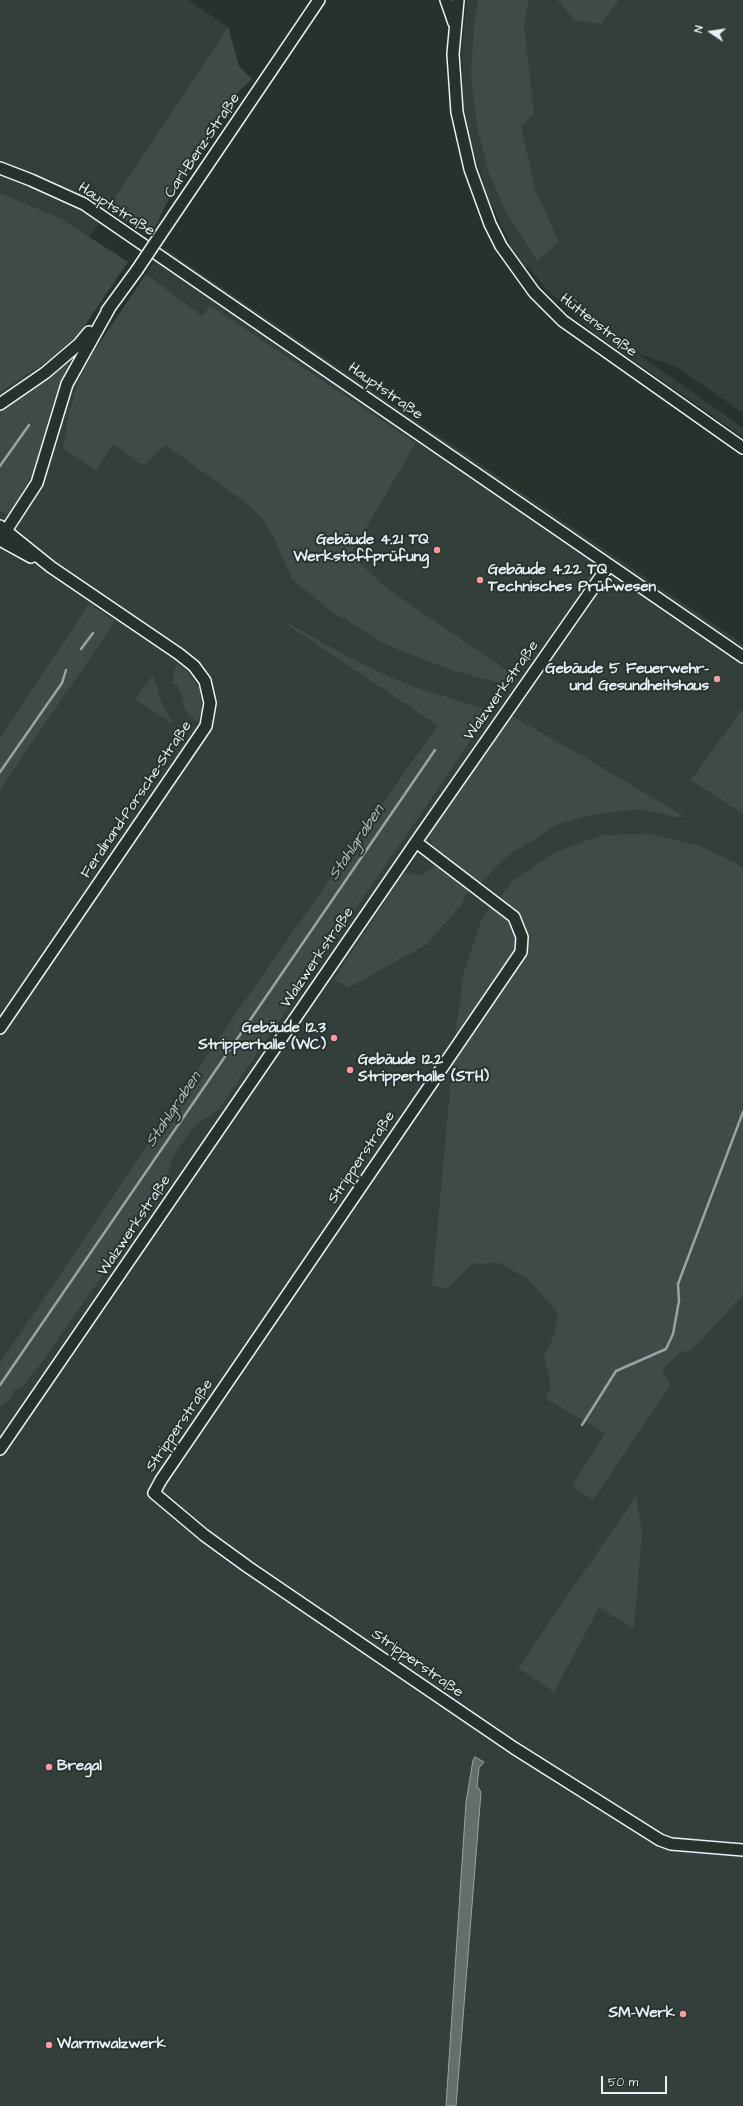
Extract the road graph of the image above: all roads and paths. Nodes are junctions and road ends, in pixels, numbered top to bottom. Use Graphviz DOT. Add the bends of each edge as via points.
graph roads {
  1 [pos="319,0"];
  2 [pos="446,0"];
  3 [pos="458,0"];
  4 [pos="455,26"];
  5 [pos="0,168"];
  6 [pos="110,307"];
  7 [pos="0,404"];
  8 [pos="743,448"];
  9 [pos="3,528"];
  10 [pos="0,540"];
  11 [pos="609,565"];
  12 [pos="51,567"];
  13 [pos="743,656"];
  14 [pos="416,842"];
  15 [pos="0,1028"];
  16 [pos="0,1450"];
  17 [pos="743,1850"];
  1 -- 6 [label="street, Carl-Benz-Straße, bridge"];
  2 -- 4 [label="street, Hüttenstraße"];
  3 -- 4 [label="street, Hüttenstraße"];
  4 -- 8 [label="street, Hüttenstraße" via="453,83 463,144 490,224 517,270 544,302 581,335"];
  5 -- 11 [label="street, Hauptstraße" via="84,204"];
  6 -- 7 [label="street, Carl-Benz-Straße" via="79,344 45,373"];
  6 -- 9 [label="street, Carl-Benz-Straße" via="67,384 37,482"];
  9 -- 10 [label="street, Carl-Benz-Straße"];
  9 -- 12 [label="street, Ferdinand-Porsche-Straße"];
  10 -- 12 [label="street, Ferdinand-Porsche-Straße"];
  11 -- 13 [label="street, Hauptstraße"];
  11 -- 14 [label="street, Walzwerkstraße"];
  12 -- 15 [label="street, Ferdinand-Porsche-Straße" via="194,666 205,681 209,710 206,726"];
  14 -- 16 [label="street, Walzwerkstraße"];
  14 -- 17 [label="street, Stripperstraße" via="514,917 522,937 521,952 154,1493 204,1535 248,1567 514,1748 660,1840 671,1844"];
}
